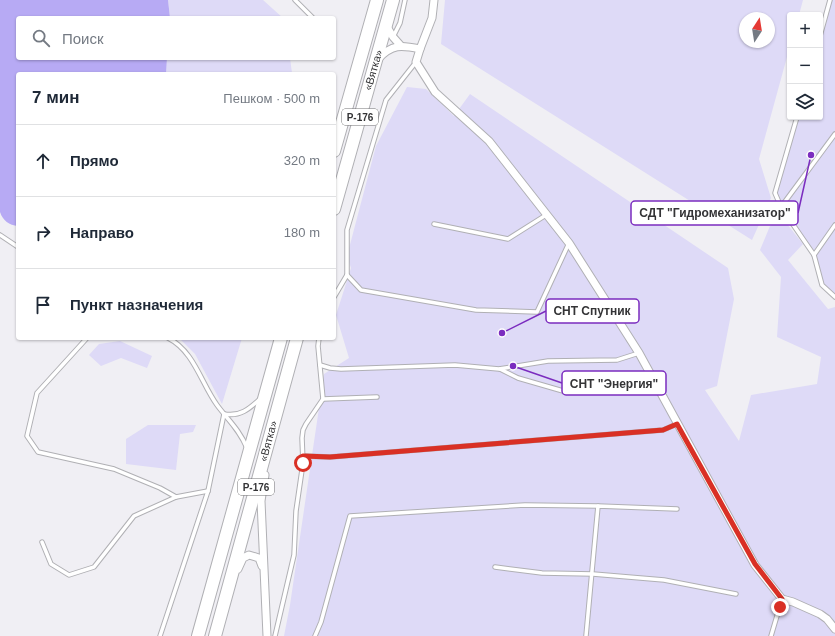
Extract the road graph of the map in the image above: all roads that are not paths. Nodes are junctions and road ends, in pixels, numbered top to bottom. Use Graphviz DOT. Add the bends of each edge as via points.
graph roads {
  1 [pos="295,0"];
  2 [pos="377,0"];
  3 [pos="393,0"];
  4 [pos="405,0"];
  5 [pos="434,0"];
  6 [pos="830,0"];
  7 [pos="311,16"];
  8 [pos="386,25"];
  9 [pos="823,25"];
  10 [pos="393,37"];
  11 [pos="402,46"];
  12 [pos="420,49"];
  13 [pos="376,62"];
  14 [pos="416,62"];
  15 [pos="796,120"];
  16 [pos="835,134"];
  17 [pos="336,145"];
  18 [pos="336,203"];
  19 [pos="781,207"];
  20 [pos="546,215"];
  21 [pos="434,224"];
  22 [pos="835,225"];
  23 [pos="0,235"];
  24 [pos="569,243"];
  25 [pos="16,246"];
  26 [pos="814,254"];
  27 [pos="347,275"];
  28 [pos="336,294"];
  29 [pos="835,297"];
  30 [pos="85,340"];
  31 [pos="170,340"];
  32 [pos="280,340"];
  33 [pos="297,340"];
  34 [pos="319,340"];
  35 [pos="639,353"];
  36 [pos="320,365"];
  37 [pos="499,368"];
  38 [pos="563,391"];
  39 [pos="265,394"];
  40 [pos="377,397"];
  41 [pos="323,399"];
  42 [pos="278,408"];
  43 [pos="224,414"];
  44 [pos="677,424"];
  45 [pos="249,452"];
  46 [pos="303,456"];
  47 [pos="208,491"];
  48 [pos="176,497"];
  49 [pos="598,506"];
  50 [pos="677,509"];
  51 [pos="42,542"];
  52 [pos="495,566"];
  53 [pos="264,572"];
  54 [pos="592,574"];
  55 [pos="736,594"];
  56 [pos="782,599"];
  57 [pos="835,629"];
  58 [pos="216,632"];
  59 [pos="160,636"];
  60 [pos="198,636"];
  61 [pos="267,636"];
  62 [pos="275,636"];
  63 [pos="315,636"];
  64 [pos="586,636"];
  65 [pos="771,636"];
  1 -- 7 [label="lane"];
  2 -- 17 [label="highway, «Вятка» / Р-176"];
  3 -- 8 [label="highway, «Вятка» / Р-176"];
  4 -- 10 [label="lane" via="400,23"];
  5 -- 12 [label="street" via="432,18"];
  6 -- 9 [label="lane"];
  8 -- 10 [label="street"];
  8 -- 13 [label="highway, «Вятка» / Р-176"];
  10 -- 11 [label="street"];
  11 -- 12 [label="street"];
  11 -- 13 [label="street" via="383,53"];
  12 -- 14 [label="street"];
  13 -- 18 [label="highway, «Вятка» / Р-176"];
  14 -- 20 [label="street" via="435,92 489,141"];
  14 -- 27 [label="lane" via="386,100 346,230"];
  15 -- 19 [label="lane" via="775,193"];
  16 -- 19 [label="lane"];
  19 -- 26 [label="lane"];
  20 -- 21 [label="lane" via="508,238"];
  20 -- 24 [label="street"];
  22 -- 26 [label="lane"];
  23 -- 25 [label="lane"];
  24 -- 27 [label="lane" via="537,312 476,310 361,290"];
  24 -- 35 [label="street"];
  26 -- 29 [label="lane" via="822,285"];
  27 -- 28 [label="lane"];
  30 -- 48 [label="lane" via="37,393 26,436 38,452 114,468"];
  31 -- 43 [label="lane" via="188,354"];
  32 -- 39 [label="highway, «Вятка» / Р-176"];
  33 -- 42 [label="highway, «Вятка» / Р-176"];
  34 -- 36 [label="lane"];
  35 -- 37 [label="lane" via="617,360 548,361"];
  35 -- 44 [label="street"];
  36 -- 37 [label="lane" via="341,369 455,365"];
  36 -- 41 [label="lane"];
  37 -- 38 [label="lane" via="518,378"];
  39 -- 43 [label="lane" via="242,413"];
  39 -- 45 [label="highway, «Вятка» / Р-176"];
  40 -- 41 [label="lane"];
  41 -- 46 [label="lane" via="303,430"];
  42 -- 53 [label="street" via="261,501"];
  42 -- 58 [label="highway, «Вятка» / Р-176"];
  43 -- 45 [label="lane" via="236,427"];
  43 -- 47 [label="lane"];
  44 -- 46 [label="lane" via="663,430 330,457"];
  44 -- 56 [label="street" via="755,564"];
  45 -- 60 [label="highway, «Вятка» / Р-176"];
  46 -- 62 [label="lane" via="294,555"];
  47 -- 48 [label="lane"];
  47 -- 59 [label="lane"];
  48 -- 51 [label="lane" via="134,516 94,567 69,575 51,564"];
  49 -- 50 [label="lane"];
  49 -- 54 [label="lane"];
  49 -- 63 [label="lane" via="525,504 350,516"];
  52 -- 54 [label="lane" via="542,573"];
  53 -- 58 [label="street" via="259,558 249,555 243,558"];
  53 -- 61 [label="street"];
  54 -- 55 [label="lane" via="664,580"];
  54 -- 64 [label="lane"];
  56 -- 57 [label="street" via="820,614 828,619"];
  56 -- 65 [label="lane"];
}
